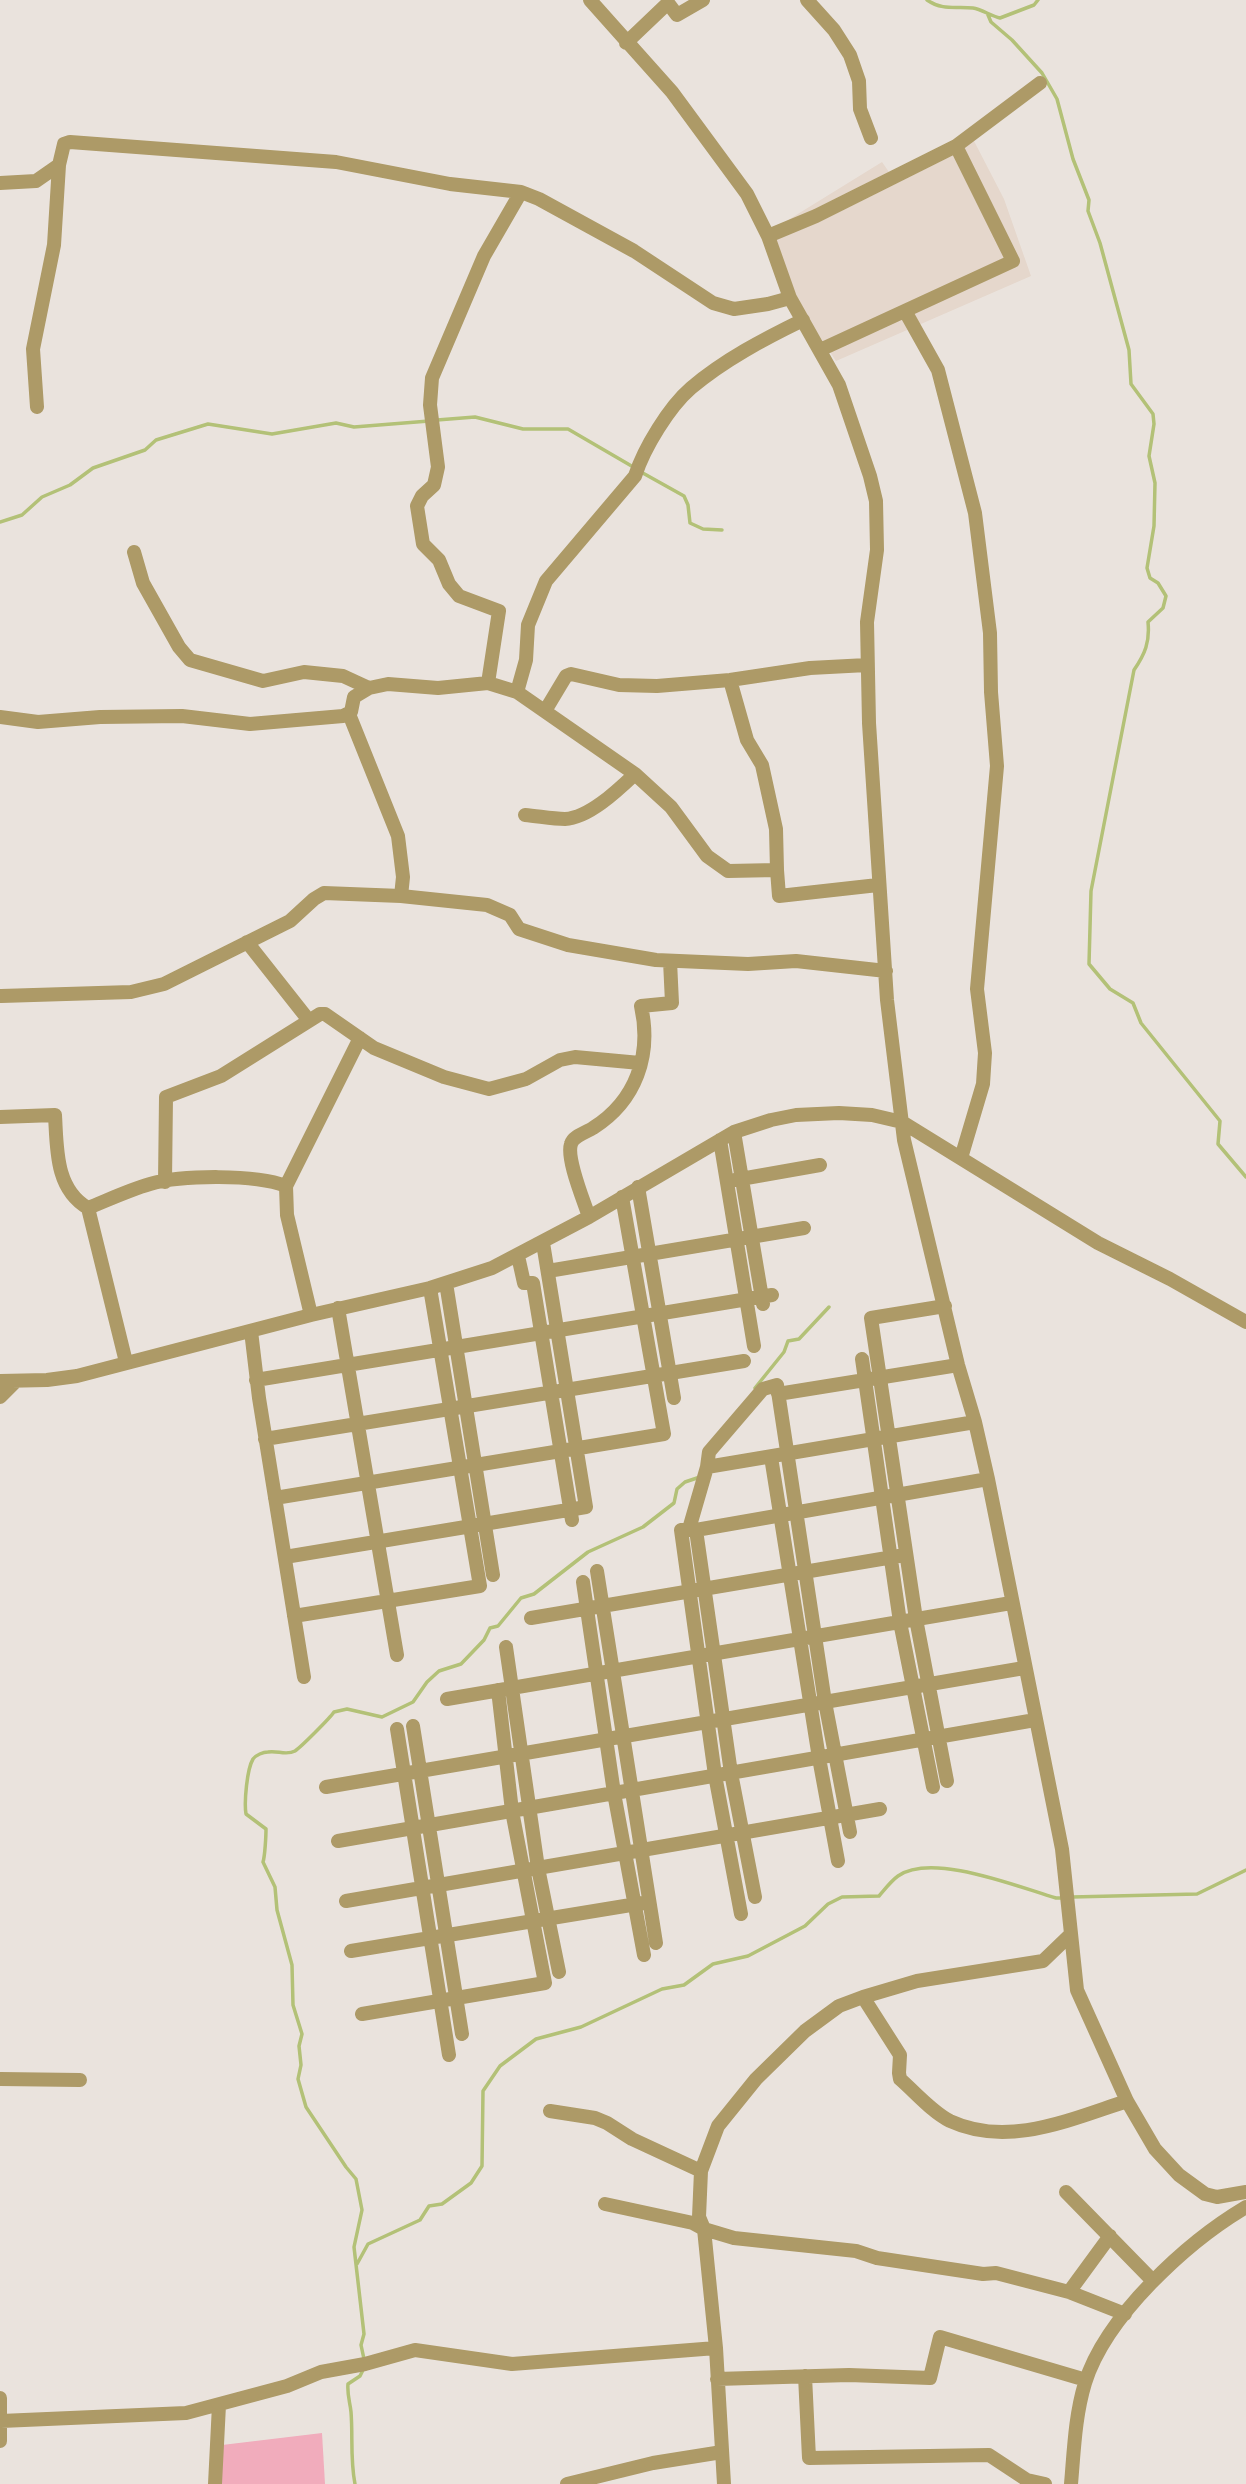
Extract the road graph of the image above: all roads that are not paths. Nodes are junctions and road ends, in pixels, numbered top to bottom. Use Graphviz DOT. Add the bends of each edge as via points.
graph roads {
  1 [pos="590,0"];
  2 [pos="703,0"];
  3 [pos="807,0"];
  4 [pos="626,43"];
  5 [pos="1040,83"];
  6 [pos="871,138"];
  7 [pos="956,146"];
  8 [pos="59,165"];
  9 [pos="0,183"];
  10 [pos="521,192"];
  11 [pos="768,236"];
  12 [pos="790,298"];
  13 [pos="905,311"];
  14 [pos="803,320"];
  15 [pos="820,350"];
  16 [pos="37,407"];
  17 [pos="134,552"];
  18 [pos="867,665"];
  19 [pos="730,680"];
  20 [pos="488,683"];
  21 [pos="369,688"];
  22 [pos="517,692"];
  23 [pos="545,711"];
  24 [pos="349,714"];
  25 [pos="0,717"];
  26 [pos="635,774"];
  27 [pos="525,815"];
  28 [pos="777,870"];
  29 [pos="878,885"];
  30 [pos="401,896"];
  31 [pos="247,942"];
  32 [pos="670,961"];
  33 [pos="886,971"];
  34 [pos="1,996"];
  35 [pos="312,1019"];
  36 [pos="360,1038"];
  37 [pos="640,1063"];
  38 [pos="0,1117"];
  39 [pos="902,1122"];
  40 [pos="734,1132"];
  41 [pos="720,1140"];
  42 [pos="961,1158"];
  43 [pos="820,1166"];
  44 [pos="742,1178"];
  45 [pos="726,1181"];
  46 [pos="165,1182"];
  47 [pos="286,1186"];
  48 [pos="638,1187"];
  49 [pos="622,1197"];
  50 [pos="88,1208"];
  51 [pos="589,1217"];
  52 [pos="804,1228"];
  53 [pos="752,1237"];
  54 [pos="736,1239"];
  55 [pos="543,1242"];
  56 [pos="650,1254"];
  57 [pos="518,1256"];
  58 [pos="632,1257"];
  59 [pos="548,1271"];
  60 [pos="446,1283"];
  61 [pos="430,1288"];
  62 [pos="747,1299"];
  63 [pos="945,1306"];
  64 [pos="338,1308"];
  65 [pos="660,1314"];
  66 [pos="311,1315"];
  67 [pos="643,1316"];
  68 [pos="1246,1322"];
  69 [pos="557,1330"];
  70 [pos="251,1331"];
  71 [pos="541,1333"];
  72 [pos="754,1346"];
  73 [pos="456,1347"];
  74 [pos="440,1350"];
  75 [pos="862,1359"];
  76 [pos="744,1361"];
  77 [pos="126,1362"];
  78 [pos="348,1365"];
  79 [pos="958,1365"];
  80 [pos="670,1373"];
  81 [pos="653,1376"];
  82 [pos="872,1379"];
  83 [pos="256,1380"];
  84 [pos="0,1381"];
  85 [pos="16,1381"];
  86 [pos="567,1390"];
  87 [pos="551,1392"];
  88 [pos="778,1394"];
  89 [pos="0,1397"];
  90 [pos="674,1398"];
  91 [pos="466,1406"];
  92 [pos="450,1409"];
  93 [pos="975,1422"];
  94 [pos="358,1423"];
  95 [pos="889,1437"];
  96 [pos="265,1439"];
  97 [pos="873,1439"];
  98 [pos="577,1449"];
  99 [pos="561,1451"];
  100 [pos="787,1454"];
  101 [pos="771,1457"];
  102 [pos="475,1466"];
  103 [pos="707,1467"];
  104 [pos="460,1468"];
  105 [pos="988,1479"];
  106 [pos="368,1483"];
  107 [pos="897,1495"];
  108 [pos="275,1498"];
  109 [pos="882,1498"];
  110 [pos="796,1513"];
  111 [pos="572,1515"];
  112 [pos="780,1515"];
  113 [pos="485,1524"];
  114 [pos="470,1527"];
  115 [pos="692,1530"];
  116 [pos="378,1542"];
  117 [pos="906,1554"];
  118 [pos="285,1557"];
  119 [pos="890,1557"];
  120 [pos="597,1571"];
  121 [pos="797,1573"];
  122 [pos="493,1575"];
  123 [pos="583,1582"];
  124 [pos="697,1590"];
  125 [pos="388,1601"];
  126 [pos="1011,1603"];
  127 [pos="602,1606"];
  128 [pos="587,1608"];
  129 [pos="294,1616"];
  130 [pos="531,1618"];
  131 [pos="916,1619"];
  132 [pos="900,1622"];
  133 [pos="808,1638"];
  134 [pos="506,1647"];
  135 [pos="397,1655"];
  136 [pos="706,1655"];
  137 [pos="1024,1668"];
  138 [pos="613,1671"];
  139 [pos="596,1674"];
  140 [pos="304,1677"];
  141 [pos="929,1684"];
  142 [pos="913,1687"];
  143 [pos="505,1689"];
  144 [pos="447,1699"];
  145 [pos="818,1703"];
  146 [pos="723,1719"];
  147 [pos="1035,1720"];
  148 [pos="708,1722"];
  149 [pos="412,1726"];
  150 [pos="397,1729"];
  151 [pos="623,1736"];
  152 [pos="939,1737"];
  153 [pos="606,1739"];
  154 [pos="923,1740"];
  155 [pos="521,1754"];
  156 [pos="835,1755"];
  157 [pos="506,1756"];
  158 [pos="819,1758"];
  159 [pos="419,1771"];
  160 [pos="731,1773"];
  161 [pos="404,1774"];
  162 [pos="715,1776"];
  163 [pos="947,1781"];
  164 [pos="326,1787"];
  165 [pos="933,1787"];
  166 [pos="632,1790"];
  167 [pos="614,1793"];
  168 [pos="529,1808"];
  169 [pos="880,1809"];
  170 [pos="512,1811"];
  171 [pos="847,1815"];
  172 [pos="830,1818"];
  173 [pos="428,1825"];
  174 [pos="412,1828"];
  175 [pos="850,1832"];
  176 [pos="743,1833"];
  177 [pos="727,1835"];
  178 [pos="338,1841"];
  179 [pos="641,1850"];
  180 [pos="625,1853"];
  181 [pos="838,1861"];
  182 [pos="531,1869"];
  183 [pos="438,1885"];
  184 [pos="422,1888"];
  185 [pos="755,1897"];
  186 [pos="346,1901"];
  187 [pos="643,1903"];
  188 [pos="741,1914"];
  189 [pos="541,1920"];
  190 [pos="446,1936"];
  191 [pos="1070,1936"];
  192 [pos="430,1938"];
  193 [pos="656,1943"];
  194 [pos="351,1951"];
  195 [pos="644,1955"];
  196 [pos="559,1972"];
  197 [pos="863,1997"];
  198 [pos="457,1998"];
  199 [pos="440,2001"];
  200 [pos="362,2014"];
  201 [pos="462,2034"];
  202 [pos="449,2055"];
  203 [pos="0,2079"];
  204 [pos="80,2080"];
  205 [pos="1126,2101"];
  206 [pos="550,2111"];
  207 [pos="701,2171"];
  208 [pos="1066,2192"];
  209 [pos="1246,2192"];
  210 [pos="605,2204"];
  211 [pos="1246,2207"];
  212 [pos="704,2230"];
  213 [pos="1110,2236"];
  214 [pos="1153,2281"];
  215 [pos="1069,2292"];
  216 [pos="1125,2314"];
  217 [pos="716,2348"];
  218 [pos="805,2376"];
  219 [pos="717,2379"];
  220 [pos="1086,2380"];
  221 [pos="0,2398"];
  222 [pos="219,2405"];
  223 [pos="1,2421"];
  224 [pos="0,2441"];
  225 [pos="722,2452"];
  226 [pos="215,2484"];
  227 [pos="567,2484"];
  228 [pos="723,2484"];
  229 [pos="1045,2484"];
  230 [pos="1072,2484"];
  1 -- 4 [label="street"];
  2 -- 4 [label="street" via="677,15 668,3"];
  3 -- 6 [label="street" via="850,55 859,82 860,109"];
  4 -- 11 [label="street" via="672,92 747,194"];
  5 -- 7 [label="street"];
  7 -- 11 [label="street"];
  7 -- 13 [label="street" via="1013,261"];
  8 -- 9 [label="street" via="36,181"];
  8 -- 10 [label="street" via="64,144 95,143 335,162"];
  8 -- 16 [label="street" via="54,245 33,349"];
  10 -- 12 [label="street" via="634,251 713,303 734,309"];
  10 -- 20 [label="street" via="484,256 432,378 430,405 438,467 434,485 416,506 423,544 439,560 458,596 499,611"];
  11 -- 12 [label="street"];
  12 -- 14 [label="street"];
  13 -- 15 [label="street"];
  13 -- 42 [label="street" via="937,370 975,513 990,633 997,766 977,989 985,1053 983,1084"];
  14 -- 15 [label="street"];
  14 -- 22 [label="street" via="753,345 690,389 665,418 637,470 547,581 528,625 526,660"];
  15 -- 18 [label="street" via="839,385 876,500 877,550 867,622"];
  17 -- 21 [label="street" via="143,583 190,660 263,681 304,672 343,676"];
  18 -- 19 [label="street"];
  18 -- 29 [label="street"];
  19 -- 23 [label="street" via="657,686 572,674 566,676"];
  19 -- 28 [label="street" via="747,740 762,765 776,829"];
  20 -- 21 [label="street"];
  20 -- 22 [label="street"];
  21 -- 24 [label="street" via="354,696"];
  22 -- 23 [label="street"];
  23 -- 26 [label="street"];
  24 -- 25 [label="street" via="250,724 182,716 38,722"];
  24 -- 30 [label="street" via="398,836"];
  26 -- 27 [label="street" via="579,816"];
  26 -- 28 [label="street" via="671,807 707,856 728,870"];
  28 -- 29 [label="street" via="779,896"];
  29 -- 33 [label="street"];
  30 -- 31 [label="street" via="324,893 290,920"];
  30 -- 32 [label="street" via="487,905 510,915 519,929 568,945"];
  31 -- 34 [label="street" via="164,984 131,992"];
  31 -- 35 [label="street"];
  32 -- 33 [label="street" via="796,961"];
  32 -- 37 [label="street" via="672,1003 641,1006 645,1022"];
  33 -- 39 [label="street"];
  35 -- 36 [label="street" via="325,1014"];
  35 -- 46 [label="street" via="221,1076 166,1097"];
  36 -- 37 [label="street" via="444,1077 489,1089 526,1079 575,1057"];
  36 -- 47 [label="street"];
  37 -- 51 [label="street" via="633,1089 619,1108 571,1144"];
  38 -- 50 [label="street" via="55,1115 57,1160 64,1183 77,1202"];
  39 -- 40 [label="street" via="872,1115 796,1115"];
  39 -- 42 [label="street"];
  39 -- 63 [label="street"];
  40 -- 41 [label="street"];
  40 -- 44 [label="street"];
  41 -- 45 [label="street"];
  41 -- 48 [label="street"];
  42 -- 68 [label="street" via="1098,1243"];
  43 -- 44 [label="street"];
  44 -- 45 [label="street"];
  44 -- 53 [label="street"];
  45 -- 54 [label="street"];
  46 -- 47 [label="street" via="203,1178 272,1181"];
  46 -- 50 [label="street"];
  47 -- 66 [label="street" via="287,1215"];
  48 -- 49 [label="street"];
  48 -- 56 [label="street"];
  49 -- 51 [label="street"];
  49 -- 58 [label="street"];
  50 -- 77 [label="street"];
  51 -- 55 [label="street"];
  52 -- 53 [label="street"];
  53 -- 54 [label="street"];
  53 -- 62 [label="street" via="766,1299"];
  54 -- 56 [label="street"];
  54 -- 62 [label="street"];
  55 -- 57 [label="street"];
  55 -- 59 [label="street"];
  56 -- 58 [label="street"];
  56 -- 65 [label="street"];
  57 -- 60 [label="street"];
  57 -- 71 [label="street" via="524,1283 533,1283"];
  58 -- 59 [label="street"];
  58 -- 67 [label="street"];
  59 -- 69 [label="street"];
  60 -- 61 [label="street"];
  60 -- 73 [label="street"];
  61 -- 64 [label="street"];
  61 -- 74 [label="street"];
  62 -- 65 [label="street"];
  62 -- 72 [label="street"];
  63 -- 79 [label="street"];
  63 -- 82 [label="street" via="871,1318"];
  64 -- 66 [label="street"];
  64 -- 78 [label="street"];
  65 -- 67 [label="street"];
  65 -- 80 [label="street"];
  66 -- 70 [label="street"];
  67 -- 69 [label="street"];
  67 -- 81 [label="street"];
  69 -- 71 [label="street"];
  69 -- 86 [label="street"];
  70 -- 77 [label="street"];
  70 -- 83 [label="street"];
  71 -- 73 [label="street"];
  71 -- 87 [label="street"];
  73 -- 74 [label="street"];
  73 -- 91 [label="street"];
  74 -- 78 [label="street"];
  74 -- 92 [label="street"];
  75 -- 82 [label="street"];
  76 -- 80 [label="street"];
  77 -- 85 [label="street" via="77,1376"];
  78 -- 83 [label="street"];
  78 -- 94 [label="street"];
  79 -- 82 [label="street"];
  79 -- 93 [label="street"];
  80 -- 81 [label="street"];
  80 -- 90 [label="street"];
  81 -- 86 [label="street"];
  81 -- 98 [label="street" via="664,1434"];
  82 -- 88 [label="street"];
  82 -- 95 [label="street"];
  82 -- 97 [label="street"];
  83 -- 96 [label="street"];
  84 -- 85 [label="street"];
  85 -- 89 [label="street"];
  86 -- 87 [label="street"];
  86 -- 98 [label="street"];
  87 -- 91 [label="street"];
  87 -- 99 [label="street"];
  88 -- 100 [label="street"];
  88 -- 103 [label="street" via="777,1385 763,1389 709,1452"];
  91 -- 92 [label="street"];
  91 -- 102 [label="street"];
  92 -- 94 [label="street"];
  92 -- 104 [label="street"];
  93 -- 95 [label="street"];
  93 -- 105 [label="street"];
  94 -- 96 [label="street"];
  94 -- 106 [label="street"];
  95 -- 97 [label="street"];
  95 -- 107 [label="street"];
  96 -- 108 [label="street"];
  97 -- 100 [label="street"];
  97 -- 109 [label="street"];
  98 -- 99 [label="street"];
  98 -- 111 [label="street" via="586,1507"];
  99 -- 102 [label="street"];
  99 -- 111 [label="street"];
  100 -- 101 [label="street"];
  100 -- 110 [label="street"];
  101 -- 103 [label="street"];
  101 -- 112 [label="street"];
  102 -- 104 [label="street"];
  102 -- 113 [label="street"];
  103 -- 115 [label="street"];
  104 -- 106 [label="street"];
  104 -- 114 [label="street"];
  105 -- 107 [label="street"];
  105 -- 126 [label="street"];
  106 -- 108 [label="street"];
  106 -- 116 [label="street"];
  107 -- 109 [label="street"];
  107 -- 117 [label="street"];
  108 -- 118 [label="street"];
  109 -- 110 [label="street"];
  109 -- 119 [label="street"];
  110 -- 112 [label="street"];
  110 -- 121 [label="street"];
  111 -- 113 [label="street"];
  112 -- 115 [label="street"];
  112 -- 121 [label="street"];
  113 -- 114 [label="street"];
  113 -- 122 [label="street"];
  114 -- 116 [label="street"];
  114 -- 125 [label="street" via="480,1586"];
  115 -- 124 [label="street" via="681,1530"];
  116 -- 118 [label="street"];
  116 -- 125 [label="street"];
  117 -- 119 [label="street"];
  117 -- 131 [label="street"];
  118 -- 129 [label="street"];
  119 -- 121 [label="street"];
  119 -- 132 [label="street"];
  120 -- 127 [label="street"];
  121 -- 124 [label="street"];
  121 -- 133 [label="street"];
  123 -- 128 [label="street"];
  124 -- 127 [label="street"];
  124 -- 136 [label="street"];
  125 -- 129 [label="street"];
  125 -- 135 [label="street"];
  126 -- 131 [label="street"];
  126 -- 137 [label="street"];
  127 -- 128 [label="street"];
  127 -- 138 [label="street"];
  128 -- 130 [label="street"];
  128 -- 139 [label="street"];
  129 -- 140 [label="street"];
  131 -- 132 [label="street"];
  131 -- 141 [label="street"];
  132 -- 133 [label="street"];
  132 -- 142 [label="street"];
  133 -- 136 [label="street"];
  133 -- 145 [label="street"];
  134 -- 143 [label="street"];
  136 -- 138 [label="street"];
  136 -- 146 [label="street"];
  136 -- 148 [label="street"];
  137 -- 141 [label="street"];
  137 -- 147 [label="street"];
  138 -- 139 [label="street"];
  138 -- 151 [label="street"];
  139 -- 143 [label="street"];
  139 -- 153 [label="street"];
  141 -- 142 [label="street"];
  141 -- 152 [label="street"];
  142 -- 145 [label="street"];
  142 -- 154 [label="street"];
  143 -- 144 [label="street"];
  143 -- 155 [label="street"];
  143 -- 157 [label="street"];
  145 -- 146 [label="street"];
  145 -- 156 [label="street"];
  145 -- 158 [label="street"];
  146 -- 148 [label="street"];
  146 -- 160 [label="street"];
  147 -- 152 [label="street"];
  147 -- 191 [label="street" via="1062,1850"];
  148 -- 151 [label="street"];
  148 -- 162 [label="street"];
  149 -- 159 [label="street"];
  150 -- 161 [label="street"];
  151 -- 153 [label="street"];
  151 -- 166 [label="street"];
  152 -- 154 [label="street"];
  152 -- 163 [label="street"];
  153 -- 155 [label="street"];
  153 -- 167 [label="street"];
  154 -- 156 [label="street"];
  154 -- 165 [label="street"];
  155 -- 157 [label="street"];
  155 -- 168 [label="street"];
  156 -- 158 [label="street"];
  156 -- 171 [label="street"];
  157 -- 159 [label="street"];
  157 -- 170 [label="street"];
  158 -- 160 [label="street"];
  158 -- 172 [label="street"];
  159 -- 161 [label="street"];
  159 -- 173 [label="street"];
  160 -- 162 [label="street"];
  160 -- 176 [label="street"];
  161 -- 164 [label="street"];
  161 -- 174 [label="street"];
  162 -- 166 [label="street"];
  162 -- 177 [label="street"];
  166 -- 167 [label="street"];
  166 -- 179 [label="street"];
  167 -- 168 [label="street"];
  167 -- 180 [label="street"];
  168 -- 170 [label="street"];
  168 -- 182 [label="street"];
  169 -- 171 [label="street"];
  170 -- 173 [label="street"];
  170 -- 182 [label="street"];
  171 -- 172 [label="street"];
  171 -- 175 [label="street"];
  172 -- 176 [label="street"];
  172 -- 181 [label="street"];
  173 -- 174 [label="street"];
  173 -- 183 [label="street"];
  174 -- 178 [label="street"];
  174 -- 184 [label="street"];
  176 -- 177 [label="street"];
  176 -- 185 [label="street"];
  177 -- 179 [label="street"];
  177 -- 188 [label="street"];
  179 -- 180 [label="street"];
  179 -- 187 [label="street"];
  180 -- 182 [label="street"];
  180 -- 187 [label="street"];
  182 -- 183 [label="street"];
  182 -- 189 [label="street"];
  183 -- 184 [label="street"];
  183 -- 190 [label="street"];
  184 -- 186 [label="street"];
  184 -- 192 [label="street"];
  187 -- 189 [label="street"];
  187 -- 193 [label="street"];
  187 -- 195 [label="street"];
  189 -- 190 [label="street"];
  189 -- 196 [label="street"];
  189 -- 198 [label="street" via="545,1983"];
  190 -- 192 [label="street"];
  190 -- 198 [label="street"];
  191 -- 197 [label="street" via="1043,1961 917,1981"];
  191 -- 205 [label="street" via="1077,1990"];
  192 -- 194 [label="street"];
  192 -- 199 [label="street"];
  197 -- 205 [label="street" via="900,2055 900,2079 947,2120 976,2130 1012,2132 1046,2127"];
  197 -- 207 [label="street" via="839,2006 805,2031 755,2079 718,2126"];
  198 -- 199 [label="street"];
  198 -- 201 [label="street"];
  199 -- 200 [label="street"];
  199 -- 202 [label="street"];
  203 -- 204 [label="street"];
  205 -- 209 [label="street" via="1155,2149 1179,2175 1205,2194 1217,2197"];
  206 -- 207 [label="street" via="595,2118"];
  207 -- 212 [label="street" via="699,2217"];
  208 -- 213 [label="street"];
  210 -- 212 [label="street" via="693,2223"];
  211 -- 214 [label="street" via="1219,2222"];
  212 -- 215 [label="street" via="734,2238 856,2250 890,2260 996,2273"];
  212 -- 217 [label="street"];
  213 -- 214 [label="street"];
  213 -- 215 [label="street"];
  214 -- 216 [label="street"];
  215 -- 216 [label="street"];
  216 -- 220 [label="street"];
  217 -- 219 [label="street"];
  217 -- 222 [label="street" via="512,2364 415,2350 321,2372"];
  218 -- 219 [label="street"];
  218 -- 220 [label="street" via="930,2378 940,2337"];
  218 -- 229 [label="street" via="809,2458 989,2455 1027,2480"];
  219 -- 225 [label="street"];
  220 -- 230 [label="street" via="1076,2417"];
  221 -- 223 [label="street"];
  222 -- 223 [label="street" via="186,2413"];
  222 -- 226 [label="street"];
  223 -- 224 [label="street"];
  225 -- 227 [label="street"];
  225 -- 228 [label="street"];
}
